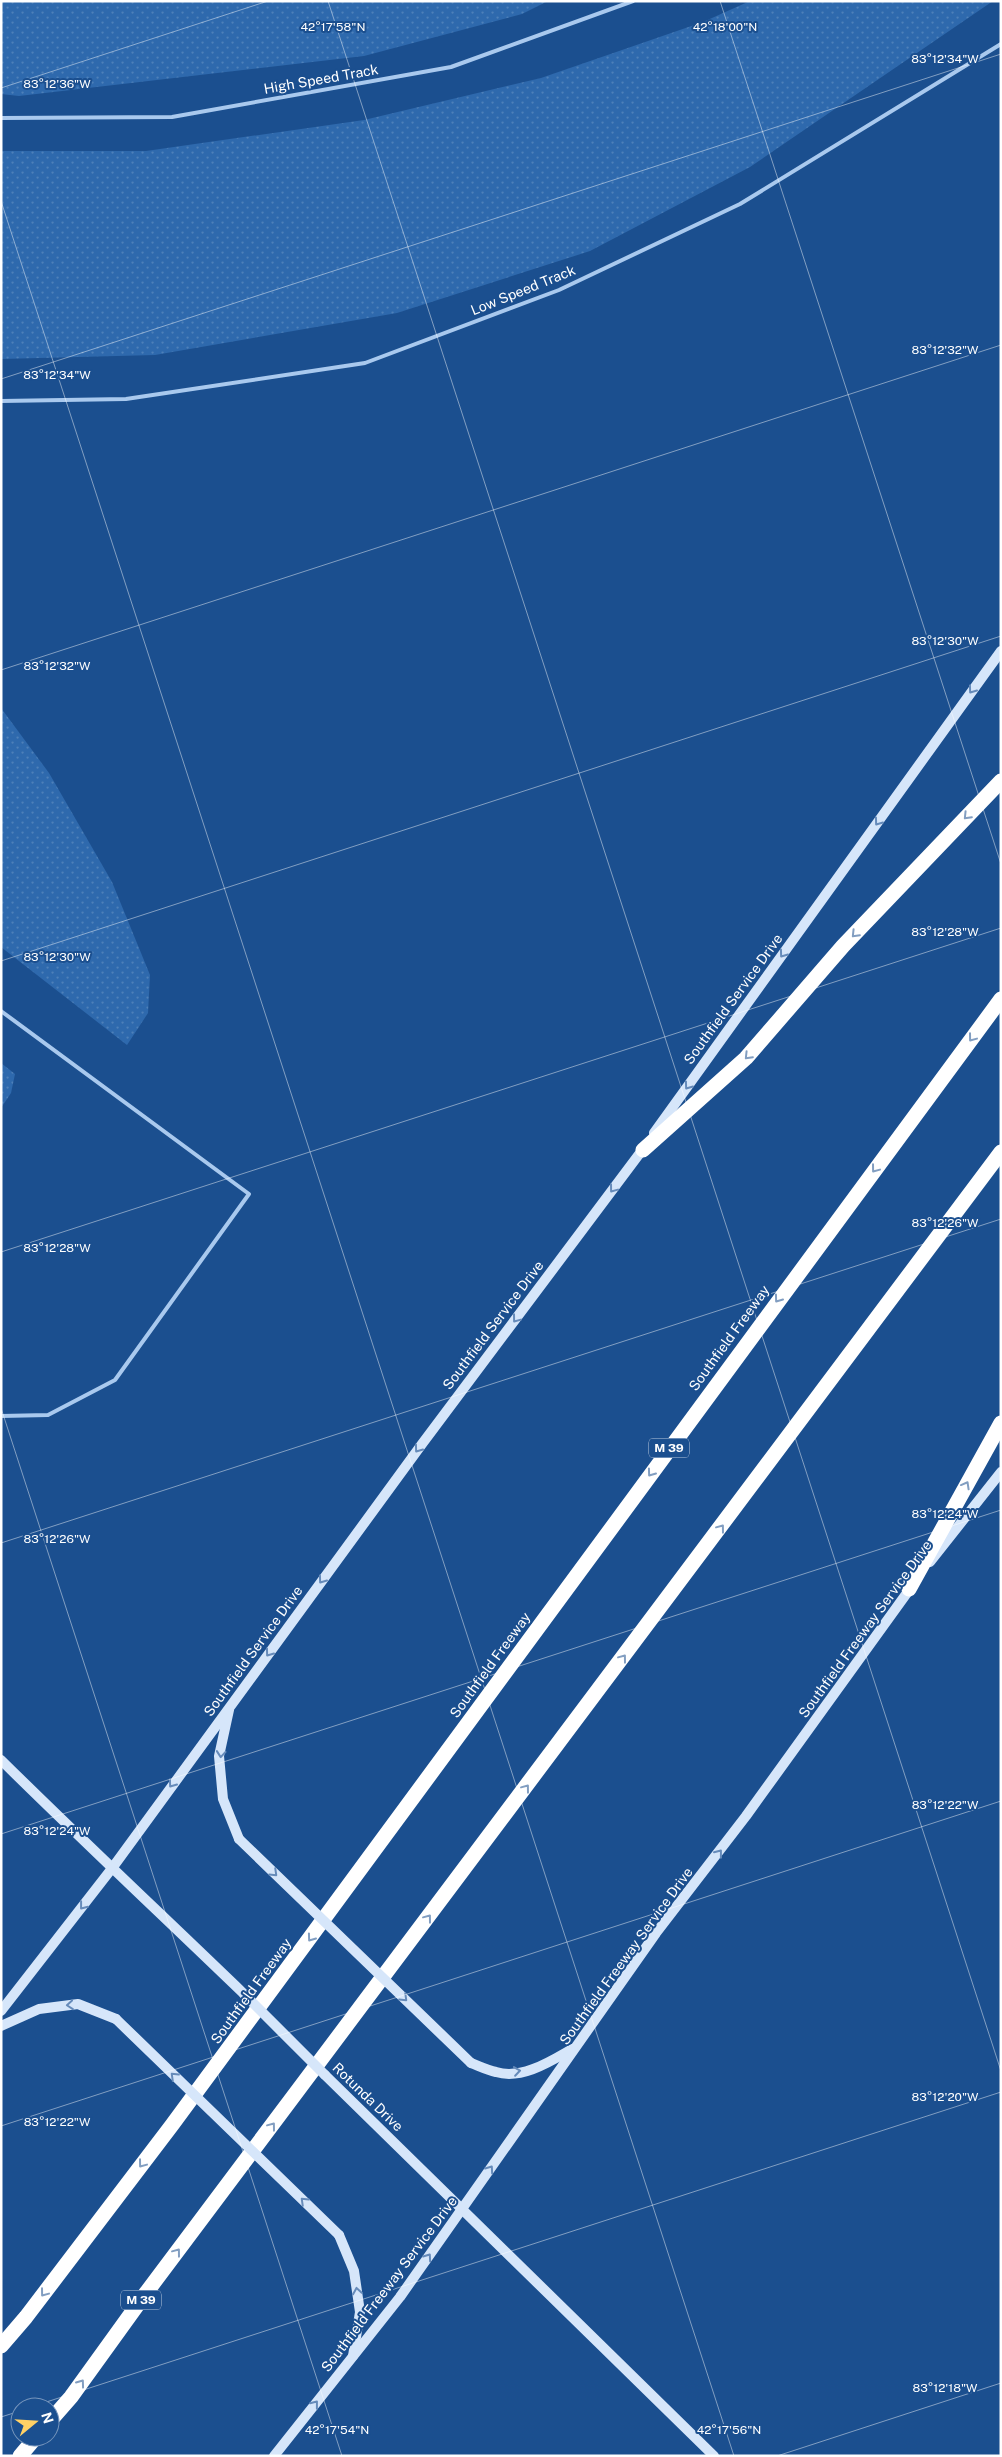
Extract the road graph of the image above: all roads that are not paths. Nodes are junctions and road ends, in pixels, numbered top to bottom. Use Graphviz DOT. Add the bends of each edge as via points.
graph roads {
  1 [pos="633,1"];
  2 [pos="1001,44"];
  3 [pos="1,118"];
  4 [pos="1,401"];
  5 [pos="1001,651"];
  6 [pos="1001,781"];
  7 [pos="1001,999"];
  8 [pos="1,1011"];
  9 [pos="642,1150"];
  10 [pos="1001,1152"];
  11 [pos="1,1416"];
  12 [pos="1001,1423"];
  13 [pos="1001,1472"];
  14 [pos="909,1589"];
  15 [pos="230,1706"];
  16 [pos="1,1760"];
  17 [pos="113,1867"];
  18 [pos="1,2011"];
  19 [pos="1,2026"];
  20 [pos="576,2047"];
  21 [pos="462,2208"];
  22 [pos="1,2346"];
  23 [pos="353,2357"];
  24 [pos="60,2410"];
  25 [pos="274,2456"];
  26 [pos="714,2456"];
  1 -- 3 [label="lane, High Speed Track" via="451,67 172,117"];
  2 -- 4 [label="lane, Low Speed Track" via="740,204 559,290 365,363 126,399"];
  5 -- 9 [label="main road, Southfield Service Drive, one-way"];
  6 -- 9 [label="highway, one-way" via="843,946 746,1058"];
  7 -- 22 [label="highway, Southfield Freeway / M 39, one-way" via="172,2125"];
  8 -- 11 [label="lane" via="249,1194 115,1380 48,1415"];
  9 -- 15 [label="main road, Southfield Service Drive, one-way"];
  24 -- 10 [label="highway, M 39, one-way"];
  14 -- 12 [label="highway, one-way"];
  13 -- 14 [label="main road, Southfield Freeway Service Drive"];
  20 -- 14 [label="main road, Southfield Freeway Service Drive, one-way"];
  15 -- 17 [label="main road, Southfield Service Drive, one-way"];
  15 -- 20 [label="main road, one-way, bridge" via="219,1756 223,1799 239,1839 471,2063 498,2073 520,2072 544,2065"];
  16 -- 17 [label="main road, Rotunda Drive"];
  17 -- 18 [label="main road, Southfield Service Drive, one-way"];
  17 -- 21 [label="main road, Rotunda Drive, bridge"];
  23 -- 19 [label="main road, one-way, bridge" via="360,2312 354,2271 339,2235 116,2019 78,2004 39,2009"];
  21 -- 20 [label="main road, Southfield Freeway Service Drive, one-way"];
  23 -- 21 [label="main road, Southfield Freeway Service Drive, one-way" via="400,2297"];
  21 -- 26 [label="main road, Rotunda Drive"];
  25 -- 23 [label="main road, Southfield Freeway Service Drive, one-way"];
}
